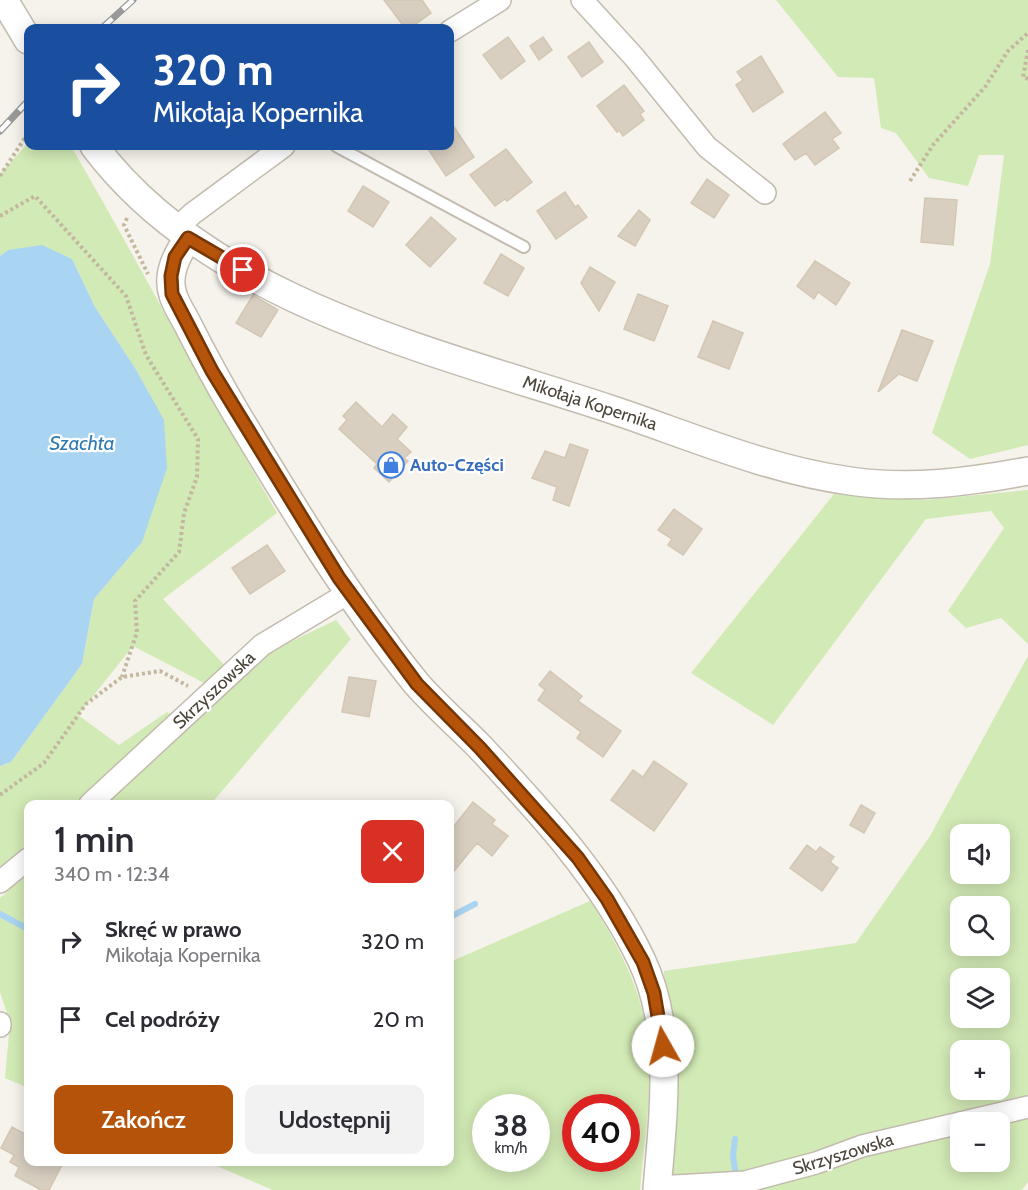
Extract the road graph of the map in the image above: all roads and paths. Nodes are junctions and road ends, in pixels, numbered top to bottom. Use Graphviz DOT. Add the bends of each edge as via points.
graph roads {
  1 [pos="4,0"];
  2 [pos="500,0"];
  3 [pos="582,0"];
  4 [pos="454,29"];
  5 [pos="24,33"];
  6 [pos="1028,33"];
  7 [pos="1028,50"];
  8 [pos="1025,78"];
  9 [pos="24,139"];
  10 [pos="97,150"];
  11 [pos="279,150"];
  12 [pos="343,150"];
  13 [pos="0,176"];
  14 [pos="910,181"];
  15 [pos="765,193"];
  16 [pos="0,216"];
  17 [pos="127,218"];
  18 [pos="182,233"];
  19 [pos="524,247"];
  20 [pos="149,276"];
  21 [pos="1018,473"];
  22 [pos="350,592"];
  23 [pos="122,677"];
  24 [pos="207,696"];
  25 [pos="0,795"];
  26 [pos="94,800"];
  27 [pos="24,862"];
  28 [pos="0,882"];
  29 [pos="1028,1107"];
  30 [pos="657,1189"];
  1 -- 5 [label="street"];
  2 -- 4 [label="street"];
  3 -- 15 [label="street" via="707,147"];
  6 -- 14 [label="path" via="1008,51 985,87 933,145"];
  7 -- 8 [label="path"];
  9 -- 13 [label="path"];
  10 -- 18 [label="street, Mikołaja Kopernika" via="134,193"];
  11 -- 18 [label="street"];
  12 -- 19 [label="lane"];
  16 -- 23 [label="path" via="35,196 126,296 146,355 198,440 197,477 184,513 179,552 135,601 137,632"];
  17 -- 20 [label="path" via="124,225"];
  18 -- 21 [label="street, Mikołaja Kopernika" via="299,300 367,328 790,468 848,481 901,486 936,486"];
  18 -- 22 [label="street, Skrzyszowska" via="171,276 172,294 217,381"];
  22 -- 24 [label="street, Skrzyszowska" via="262,645"];
  22 -- 30 [label="street, Skrzyszowska" via="417,684 578,858 632,941 654,993 662,1029 664,1064"];
  23 -- 24 [label="path" via="160,671"];
  23 -- 25 [label="path" via="86,704 44,762"];
  24 -- 26 [label="street, Skrzyszowska"];
  27 -- 28 [label="street"];
  29 -- 30 [label="street, Skrzyszowska" via="862,1146 745,1182"];
}
